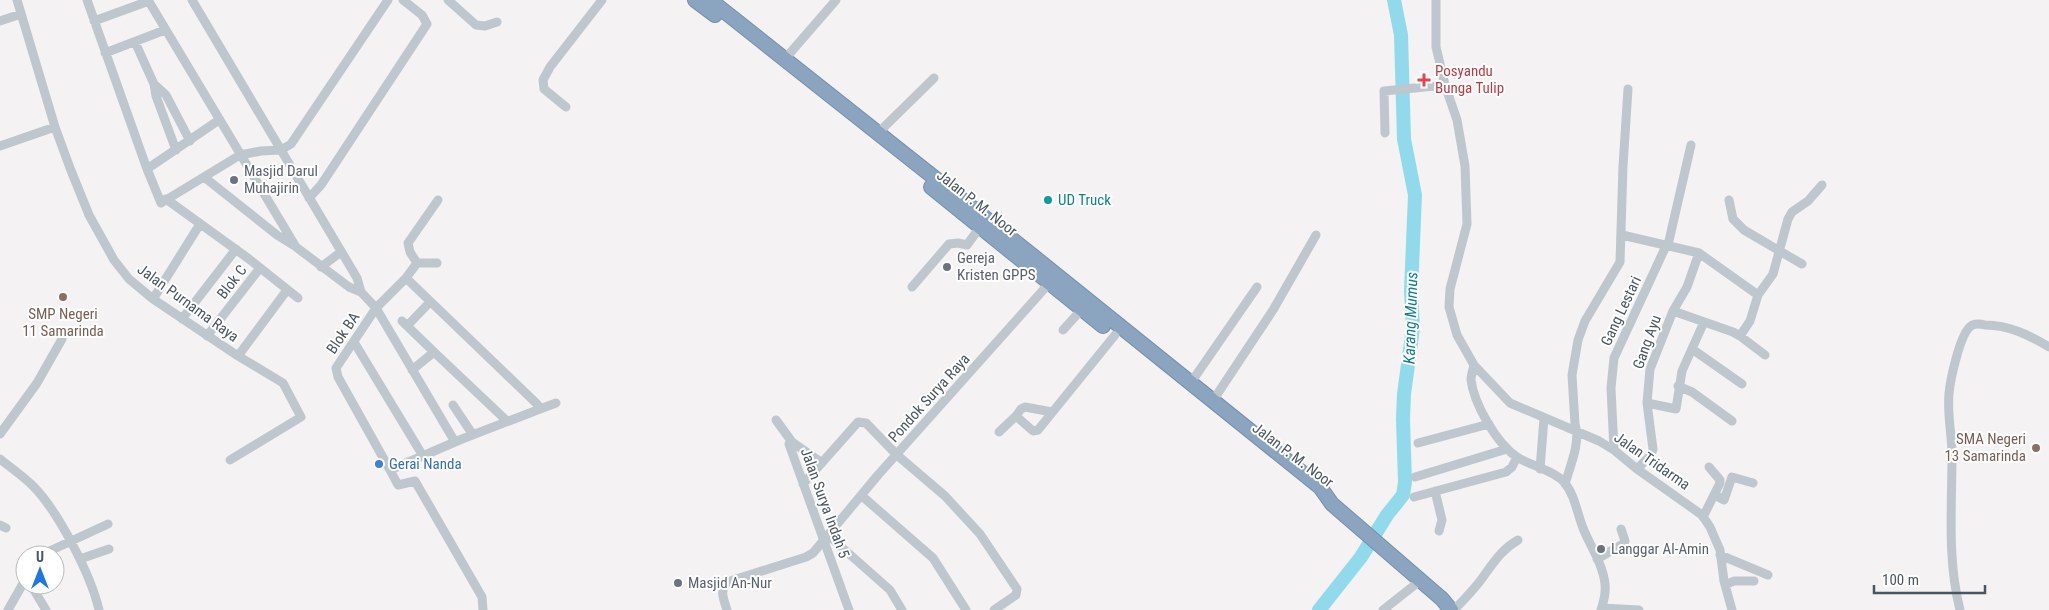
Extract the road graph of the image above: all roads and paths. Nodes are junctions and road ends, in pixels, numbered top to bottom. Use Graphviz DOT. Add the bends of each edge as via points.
graph roads {
  1 [pos="17,0"];
  2 [pos="87,0"];
  3 [pos="192,0"];
  4 [pos="388,0"];
  5 [pos="402,0"];
  6 [pos="448,0"];
  7 [pos="602,0"];
  8 [pos="695,0"];
  9 [pos="710,0"];
  10 [pos="836,0"];
  11 [pos="1436,0"];
  12 [pos="148,1"];
  13 [pos="21,14"];
  14 [pos="0,21"];
  15 [pos="94,21"];
  16 [pos="497,22"];
  17 [pos="165,30"];
  18 [pos="135,42"];
  19 [pos="105,53"];
  20 [pos="784,60"];
  21 [pos="934,78"];
  22 [pos="154,84"];
  23 [pos="1445,85"];
  24 [pos="1628,89"];
  25 [pos="566,107"];
  26 [pos="219,120"];
  27 [pos="55,127"];
  28 [pos="1385,133"];
  29 [pos="878,137"];
  30 [pos="190,141"];
  31 [pos="1691,145"];
  32 [pos="0,146"];
  33 [pos="286,148"];
  34 [pos="176,150"];
  35 [pos="240,155"];
  36 [pos="147,169"];
  37 [pos="204,177"];
  38 [pos="1822,185"];
  39 [pos="312,195"];
  40 [pos="166,199"];
  41 [pos="438,200"];
  42 [pos="1729,200"];
  43 [pos="200,224"];
  44 [pos="980,227"];
  45 [pos="1316,235"];
  46 [pos="1622,235"];
  47 [pos="1667,246"];
  48 [pos="296,247"];
  49 [pos="236,249"];
  50 [pos="1779,250"];
  51 [pos="341,252"];
  52 [pos="1699,253"];
  53 [pos="437,262"];
  54 [pos="417,263"];
  55 [pos="1802,264"];
  56 [pos="321,267"];
  57 [pos="260,268"];
  58 [pos="406,278"];
  59 [pos="1053,279"];
  60 [pos="912,287"];
  61 [pos="1257,287"];
  62 [pos="287,290"];
  63 [pos="361,292"];
  64 [pos="1758,295"];
  65 [pos="153,298"];
  66 [pos="298,298"];
  67 [pos="430,302"];
  68 [pos="381,304"];
  69 [pos="1082,308"];
  70 [pos="1673,312"];
  71 [pos="182,319"];
  72 [pos="1704,322"];
  73 [pos="1063,330"];
  74 [pos="1115,335"];
  75 [pos="207,336"];
  76 [pos="1740,336"];
  77 [pos="62,338"];
  78 [pos="354,342"];
  79 [pos="2049,347"];
  80 [pos="1692,349"];
  81 [pos="434,352"];
  82 [pos="1765,355"];
  83 [pos="238,356"];
  84 [pos="1474,365"];
  85 [pos="414,367"];
  86 [pos="1742,384"];
  87 [pos="1187,385"];
  88 [pos="1678,386"];
  89 [pos="1212,402"];
  90 [pos="556,403"];
  91 [pos="1647,403"];
  92 [pos="453,405"];
  93 [pos="540,409"];
  94 [pos="1052,412"];
  95 [pos="1016,416"];
  96 [pos="1544,418"];
  97 [pos="776,420"];
  98 [pos="507,421"];
  99 [pos="1732,421"];
  100 [pos="1489,424"];
  101 [pos="1577,431"];
  102 [pos="999,432"];
  103 [pos="0,434"];
  104 [pos="465,438"];
  105 [pos="792,442"];
  106 [pos="1418,443"];
  107 [pos="1507,450"];
  108 [pos="1614,450"];
  109 [pos="897,454"];
  110 [pos="423,456"];
  111 [pos="1517,457"];
  112 [pos="0,459"];
  113 [pos="230,460"];
  114 [pos="822,463"];
  115 [pos="1709,468"];
  116 [pos="1540,469"];
  117 [pos="390,470"];
  118 [pos="1637,470"];
  119 [pos="1415,477"];
  120 [pos="1753,483"];
  121 [pos="803,484"];
  122 [pos="1565,484"];
  123 [pos="1435,491"];
  124 [pos="1715,495"];
  125 [pos="862,496"];
  126 [pos="1414,497"];
  127 [pos="1332,504"];
  128 [pos="1703,517"];
  129 [pos="108,524"];
  130 [pos="1621,529"];
  131 [pos="1439,530"];
  132 [pos="827,538"];
  133 [pos="1518,540"];
  134 [pos="71,541"];
  135 [pos="62,545"];
  136 [pos="109,549"];
  137 [pos="1720,555"];
  138 [pos="80,559"];
  139 [pos="1597,559"];
  140 [pos="1768,576"];
  141 [pos="1421,580"];
  142 [pos="1754,581"];
  143 [pos="1725,585"];
  144 [pos="16,595"];
  145 [pos="37,595"];
  146 [pos="1602,609"];
  147 [pos="8,610"];
  148 [pos="46,610"];
  149 [pos="99,610"];
  150 [pos="483,610"];
  151 [pos="727,610"];
  152 [pos="849,610"];
  153 [pos="902,610"];
  154 [pos="966,610"];
  155 [pos="994,610"];
  156 [pos="1384,610"];
  157 [pos="1453,610"];
  158 [pos="1639,610"];
  159 [pos="1732,610"];
  160 [pos="1960,610"];
  1 -- 13 [label="street, Jalan Purnama Raya"];
  2 -- 15 [label="street"];
  3 -- 33 [label="street"];
  4 -- 33 [label="street"];
  5 -- 39 [label="street" via="422,15 427,24"];
  6 -- 16 [label="street" via="476,26"];
  7 -- 25 [label="street" via="543,80 544,89"];
  8 -- 29 [label="highway, Jalan P. M. Noor"];
  9 -- 20 [label="highway, Jalan P. M. Noor"];
  10 -- 20 [label="street"];
  11 -- 23 [label="street, Jalan Tridarma" via="1436,47"];
  12 -- 15 [label="street"];
  12 -- 17 [label="street"];
  13 -- 14 [label="street"];
  13 -- 27 [label="street, Jalan Purnama Raya"];
  15 -- 19 [label="street"];
  17 -- 18 [label="street"];
  17 -- 26 [label="street"];
  18 -- 19 [label="street"];
  18 -- 22 [label="street"];
  19 -- 36 [label="street"];
  20 -- 29 [label="highway, Jalan P. M. Noor"];
  21 -- 29 [label="street"];
  22 -- 30 [label="street" via="166,95"];
  22 -- 34 [label="street"];
  23 -- 28 [label="street" via="1386,90"];
  23 -- 84 [label="street, Jalan Tridarma" via="1457,120 1465,166 1467,224 1450,289 1450,307 1457,336"];
  24 -- 46 [label="street"];
  26 -- 30 [label="street"];
  26 -- 35 [label="street"];
  27 -- 32 [label="street"];
  27 -- 65 [label="street, Jalan Purnama Raya" via="84,203 103,241 129,279"];
  29 -- 44 [label="highway, Jalan P. M. Noor"];
  29 -- 59 [label="highway, Jalan P. M. Noor"];
  30 -- 34 [label="street"];
  31 -- 47 [label="street, Gang Lestari"];
  33 -- 35 [label="street"];
  33 -- 39 [label="street"];
  34 -- 36 [label="street"];
  35 -- 37 [label="street"];
  35 -- 48 [label="street"];
  36 -- 40 [label="street" via="158,200 161,203"];
  37 -- 40 [label="street"];
  37 -- 48 [label="street"];
  38 -- 50 [label="street" via="1808,201 1792,212"];
  39 -- 51 [label="street"];
  40 -- 43 [label="street"];
  41 -- 54 [label="street" via="408,242"];
  42 -- 50 [label="street" via="1736,223"];
  43 -- 49 [label="street"];
  43 -- 65 [label="street"];
  44 -- 59 [label="highway, Jalan P. M. Noor"];
  44 -- 60 [label="street" via="967,245 949,244"];
  45 -- 89 [label="street" via="1273,310"];
  46 -- 47 [label="street"];
  46 -- 101 [label="street" via="1620,262 1585,321 1578,340 1572,375"];
  47 -- 52 [label="street"];
  47 -- 108 [label="street, Gang Lestari" via="1614,358 1611,388"];
  48 -- 56 [label="street"];
  49 -- 57 [label="street"];
  49 -- 71 [label="street"];
  50 -- 55 [label="street"];
  50 -- 64 [label="street" via="1773,274"];
  51 -- 56 [label="street"];
  51 -- 63 [label="street" via="357,278"];
  52 -- 64 [label="street"];
  52 -- 70 [label="street, Gang Ayu" via="1687,287"];
  53 -- 54 [label="street"];
  54 -- 58 [label="street, Blok BA"];
  56 -- 63 [label="street"];
  57 -- 62 [label="street"];
  57 -- 75 [label="street, Blok C"];
  58 -- 67 [label="street"];
  58 -- 68 [label="street, Blok BA"];
  59 -- 69 [label="highway, Jalan P. M. Noor"];
  59 -- 87 [label="highway, Jalan P. M. Noor"];
  59 -- 109 [label="street, Pondok Surya Raya"];
  61 -- 87 [label="street"];
  62 -- 66 [label="street"];
  62 -- 83 [label="street"];
  63 -- 68 [label="street"];
  64 -- 76 [label="street" via="1750,321"];
  65 -- 71 [label="street, Jalan Purnama Raya"];
  67 -- 81 [label="street" via="404,323"];
  67 -- 93 [label="street"];
  68 -- 78 [label="street, Blok BA"];
  68 -- 85 [label="street"];
  69 -- 73 [label="street"];
  69 -- 74 [label="highway, Jalan P. M. Noor"];
  70 -- 72 [label="street"];
  70 -- 91 [label="street, Gang Ayu" via="1650,368"];
  71 -- 75 [label="street, Jalan Purnama Raya"];
  72 -- 76 [label="street"];
  72 -- 80 [label="street"];
  74 -- 87 [label="highway, Jalan P. M. Noor"];
  74 -- 94 [label="street"];
  75 -- 83 [label="street, Jalan Purnama Raya"];
  76 -- 82 [label="street"];
  77 -- 103 [label="street" via="37,383"];
  78 -- 110 [label="street"];
  78 -- 117 [label="street, Blok BA" via="336,368 336,373"];
  79 -- 160 [label="street" via="2028,334 1998,325 1975,324 1967,330 1948,396 1952,453 1950,513"];
  80 -- 86 [label="street"];
  80 -- 88 [label="street"];
  81 -- 85 [label="street"];
  81 -- 98 [label="street"];
  83 -- 113 [label="street, Jalan Purnama Raya" via="283,383 301,417"];
  84 -- 96 [label="street, Jalan Tridarma" via="1510,403"];
  84 -- 100 [label="street" via="1468,379"];
  85 -- 104 [label="street"];
  87 -- 89 [label="highway, Jalan P. M. Noor"];
  87 -- 127 [label="highway, Jalan P. M. Noor" via="1314,495"];
  88 -- 91 [label="street" via="1676,409"];
  88 -- 99 [label="street" via="1692,392"];
  89 -- 127 [label="highway, Jalan P. M. Noor" via="1320,487"];
  90 -- 93 [label="street"];
  91 -- 118 [label="street, Gang Ayu" via="1652,453"];
  92 -- 104 [label="street"];
  93 -- 98 [label="street"];
  94 -- 95 [label="street" via="1025,407"];
  94 -- 95 [label="street" via="1038,430 1033,431"];
  95 -- 102 [label="street"];
  96 -- 101 [label="street, Jalan Tridarma"];
  96 -- 116 [label="street"];
  97 -- 105 [label="street"];
  98 -- 104 [label="street"];
  100 -- 106 [label="street"];
  100 -- 107 [label="street"];
  101 -- 108 [label="street, Jalan Tridarma"];
  101 -- 122 [label="street"];
  104 -- 110 [label="street"];
  105 -- 114 [label="street, Jalan Surya Indah 5"];
  105 -- 121 [label="street, Jalan Surya Indah 5" via="789,446"];
  107 -- 111 [label="street"];
  107 -- 119 [label="street"];
  108 -- 118 [label="street, Jalan Tridarma"];
  109 -- 114 [label="street" via="866,423 858,422"];
  109 -- 125 [label="street, Pondok Surya Raya"];
  109 -- 155 [label="street" via="945,496 980,534 1017,589 1016,595"];
  110 -- 117 [label="street"];
  111 -- 116 [label="street"];
  111 -- 123 [label="street" via="1506,472"];
  112 -- 134 [label="street" via="33,486"];
  114 -- 121 [label="street"];
  115 -- 124 [label="street" via="1720,480"];
  116 -- 122 [label="street"];
  117 -- 150 [label="street" via="398,485 415,481 482,597"];
  118 -- 128 [label="street, Jalan Tridarma"];
  120 -- 124 [label="street" via="1732,477 1724,500"];
  121 -- 132 [label="street, Jalan Surya Indah 5"];
  122 -- 139 [label="street"];
  123 -- 126 [label="street"];
  123 -- 131 [label="street" via="1442,520"];
  124 -- 128 [label="street"];
  125 -- 132 [label="street, Pondok Surya Raya"];
  125 -- 154 [label="street" via="933,558"];
  127 -- 141 [label="highway, Jalan P. M. Noor"];
  128 -- 137 [label="street, Jalan Tridarma" via="1715,537"];
  129 -- 134 [label="street"];
  130 -- 139 [label="street" via="1623,544"];
  132 -- 151 [label="street, Pondok Surya Raya" via="806,557 727,582 722,588"];
  132 -- 152 [label="street, Jalan Surya Indah 5"];
  132 -- 153 [label="street" via="890,590"];
  133 -- 157 [label="street" via="1498,555"];
  134 -- 135 [label="street"];
  134 -- 138 [label="street"];
  136 -- 138 [label="street"];
  137 -- 140 [label="street"];
  137 -- 143 [label="street, Jalan Tridarma"];
  138 -- 149 [label="street"];
  139 -- 146 [label="street" via="1606,587"];
  141 -- 156 [label="street"];
  141 -- 157 [label="highway, Jalan P. M. Noor"];
  142 -- 143 [label="street" via="1734,581"];
  143 -- 159 [label="street, Jalan Tridarma"];
  144 -- 147 [label="street"];
  145 -- 148 [label="street"];
  146 -- 158 [label="street"];
}
